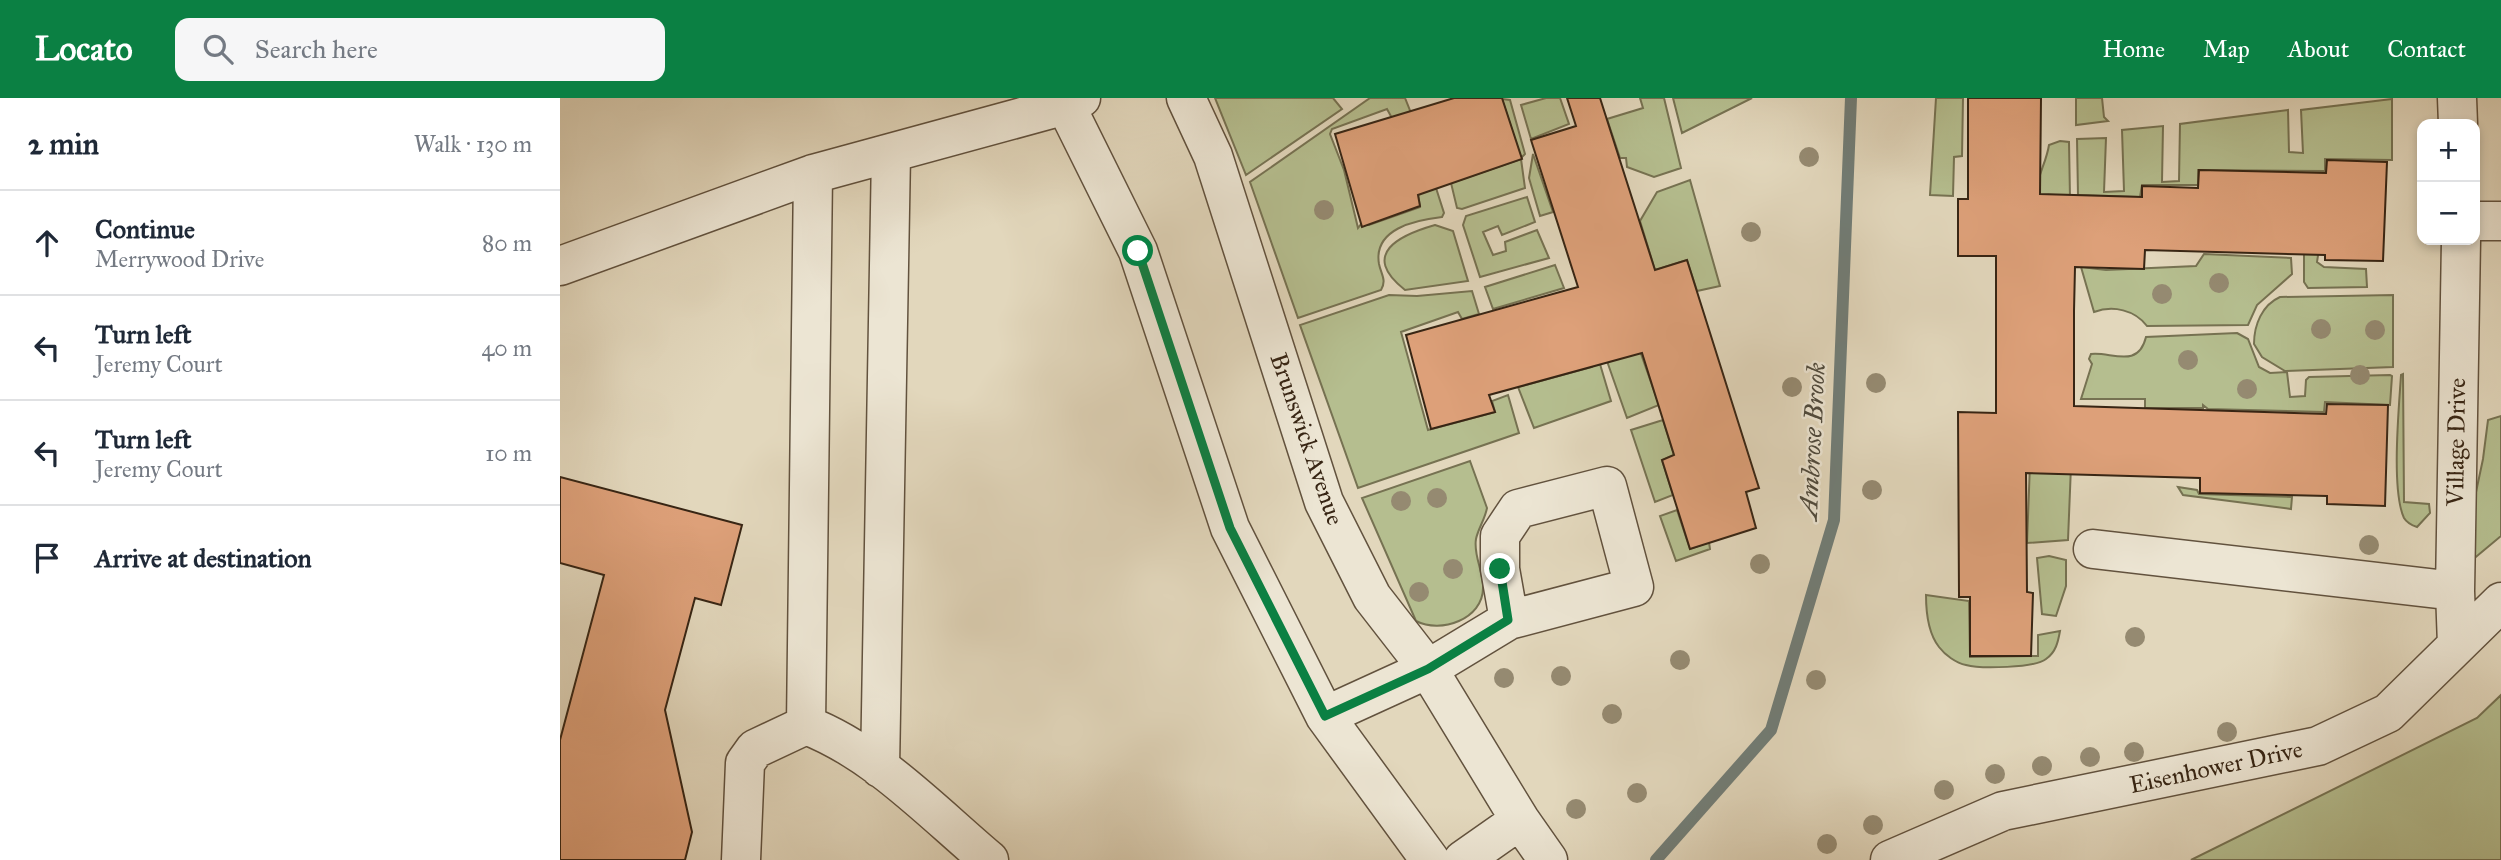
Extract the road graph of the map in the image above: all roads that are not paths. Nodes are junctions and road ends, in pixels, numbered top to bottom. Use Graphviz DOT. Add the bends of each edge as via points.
graph roads {
  1 [pos="1186,98"];
  2 [pos="2457,98"];
  3 [pos="1070,100"];
  4 [pos="2458,119"];
  5 [pos="891,154"];
  6 [pos="813,174"];
  7 [pos="2480,221"];
  8 [pos="2501,221"];
  9 [pos="2461,245"];
  10 [pos="560,266"];
  11 [pos="2093,550"];
  12 [pos="2455,591"];
  13 [pos="2501,602"];
  14 [pos="1508,620"];
  15 [pos="2457,645"];
  16 [pos="1428,669"];
  17 [pos="1325,716"];
  18 [pos="806,725"];
  19 [pos="880,768"];
  20 [pos="1520,820"];
  21 [pos="741,860"];
  22 [pos="989,860"];
  23 [pos="1430,860"];
  24 [pos="1463,860"];
  25 [pos="1548,860"];
  26 [pos="1891,860"];
  1 -- 16 [label="street, Brunswick Avenue" via="1213,156 1324,502 1372,597"];
  2 -- 4 [label="street"];
  3 -- 5 [label="street"];
  3 -- 17 [label="street" via="1138,251 1230,528"];
  5 -- 6 [label="street"];
  5 -- 19 [label="street"];
  6 -- 10 [label="street"];
  6 -- 18 [label="street"];
  7 -- 8 [label="street"];
  9 -- 12 [label="street, Village Drive"];
  11 -- 12 [label="street"];
  12 -- 15 [label="street, Village Drive"];
  13 -- 15 [label="street, Eisenhower Drive"];
  14 -- 16 [label="street"];
  15 -- 26 [label="street, Eisenhower Drive" via="2388,713 2318,746 2003,811"];
  16 -- 17 [label="street"];
  16 -- 20 [label="street, Brunswick Avenue"];
  17 -- 23 [label="street"];
  18 -- 19 [label="street" via="837,737"];
  18 -- 21 [label="street" via="755,749 745,763"];
  19 -- 22 [label="street"];
  20 -- 24 [label="street"];
  20 -- 25 [label="street, Brunswick Avenue"];
}
